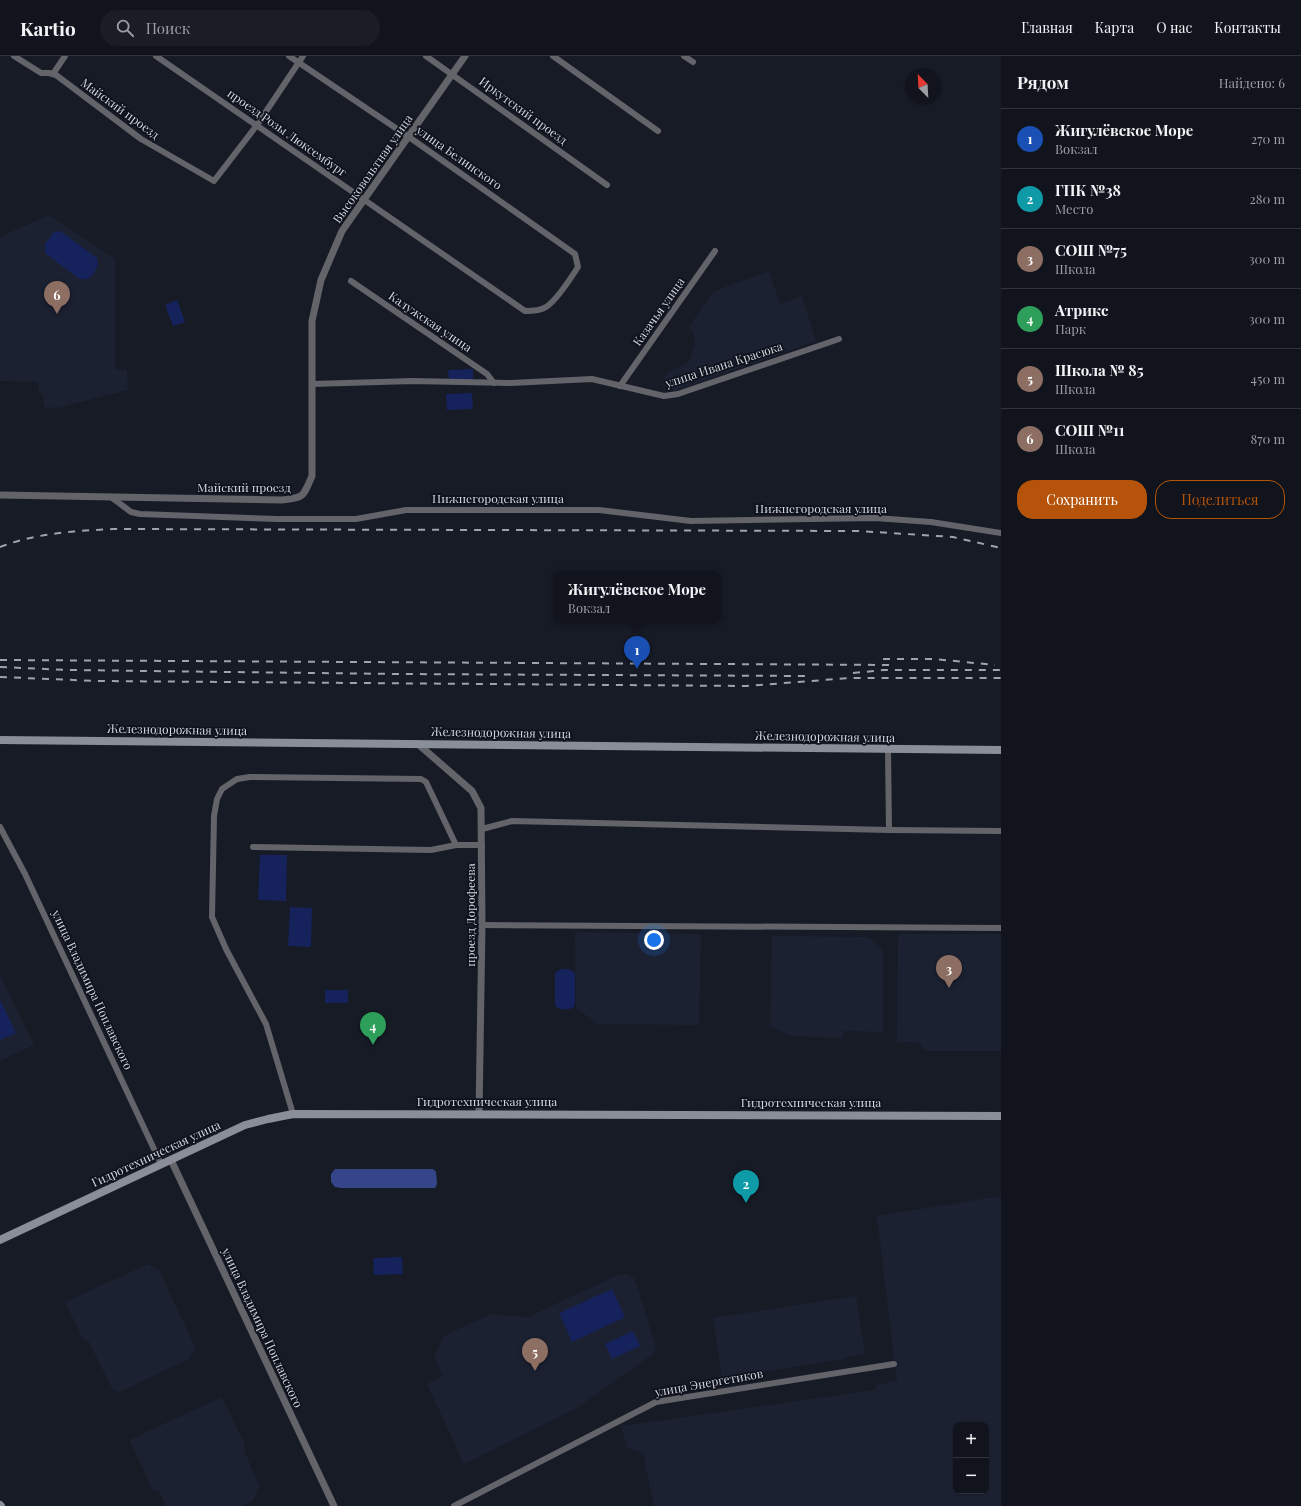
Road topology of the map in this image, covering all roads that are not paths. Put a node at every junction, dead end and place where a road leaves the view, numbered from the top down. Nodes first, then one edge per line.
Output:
1 (14, 56) edge
2 (65, 56) edge
3 (156, 56) edge
4 (289, 56) edge
5 (303, 56) edge
6 (426, 56) edge
7 (465, 56) edge
8 (553, 56) edge
9 (684, 56) edge
10 (298, 62) junction
11 (693, 62) dead end
12 (53, 74) junction
13 (452, 74) junction
14 (257, 125) junction
15 (658, 131) dead end
16 (409, 137) junction
17 (607, 185) dead end
18 (364, 200) junction
19 (715, 251) dead end
20 (351, 281) dead end
21 (316, 303) joint
22 (525, 311) joint
23 (839, 339) dead end
24 (494, 383) junction
25 (312, 384) junction
26 (620, 386) junction
27 (0, 495) edge
28 (111, 497) junction
29 (1001, 533) edge
30 (0, 740) edge
31 (418, 744) junction
32 (888, 750) junction
33 (1001, 750) edge
34 (0, 827) edge
35 (482, 829) junction
36 (888, 830) junction
37 (1001, 831) edge
38 (456, 845) junction
39 (482, 845) junction
40 (253, 848) dead end
41 (482, 925) junction
42 (1001, 928) edge
43 (293, 1114) junction
44 (479, 1114) junction
45 (1001, 1116) edge
46 (171, 1160) junction
47 (161, 1164) junction
48 (0, 1240) edge
49 (894, 1364) dead end
50 (334, 1506) edge
51 (454, 1506) edge

1 - 12 street, Майский проезд
2 - 12 street
3 - 14 street, проезд Розы Люксембург
4 - 10 street, улица Белинского
5 - 10 street
6 - 13 street, Иркутский проезд
7 - 13 street, Высоковольтная улица
8 - 15 street
9 - 11 street
10 - 14 street
10 - 16 street, улица Белинского
12 - 14 street, Майский проезд
13 - 16 street, Высоковольтная улица
13 - 17 street, Иркутский проезд
14 - 18 street, проезд Розы Люксембург
16 - 18 street, Высоковольтная улица
16 - 22 street, улица Белинского
18 - 21 street, Высоковольтная улица
18 - 22 street, проезд Розы Люксембург
19 - 26 street, Казачья улица
20 - 24 street, Калужская улица
21 - 25 street, Майский проезд
23 - 26 street, улица Ивана Красюка
24 - 25 street, улица Ивана Красюка
24 - 26 street, улица Ивана Красюка
25 - 28 street, Майский проезд
27 - 28 street
28 - 29 street, Нижнегородская улица
30 - 31 main road, Железнодорожная улица
31 - 32 main road, Железнодорожная улица
31 - 35 street, проезд Дорофеева
32 - 33 main road, Железнодорожная улица
32 - 36 street
34 - 47 street, улица Владимира Поплавского
35 - 36 street
35 - 39 street, проезд Дорофеева
36 - 37 street
38 - 39 street
38 - 40 street
38 - 43 street
39 - 41 street, проезд Дорофеева
41 - 42 street
41 - 44 street, проезд Дорофеева
43 - 44 main road, Гидротехническая улица
43 - 46 main road, Гидротехническая улица
44 - 45 main road, Гидротехническая улица
46 - 47 main road, Гидротехническая улица
46 - 50 street, улица Владимира Поплавского
47 - 48 main road, Гидротехническая улица
49 - 51 street, улица Энергетиков

